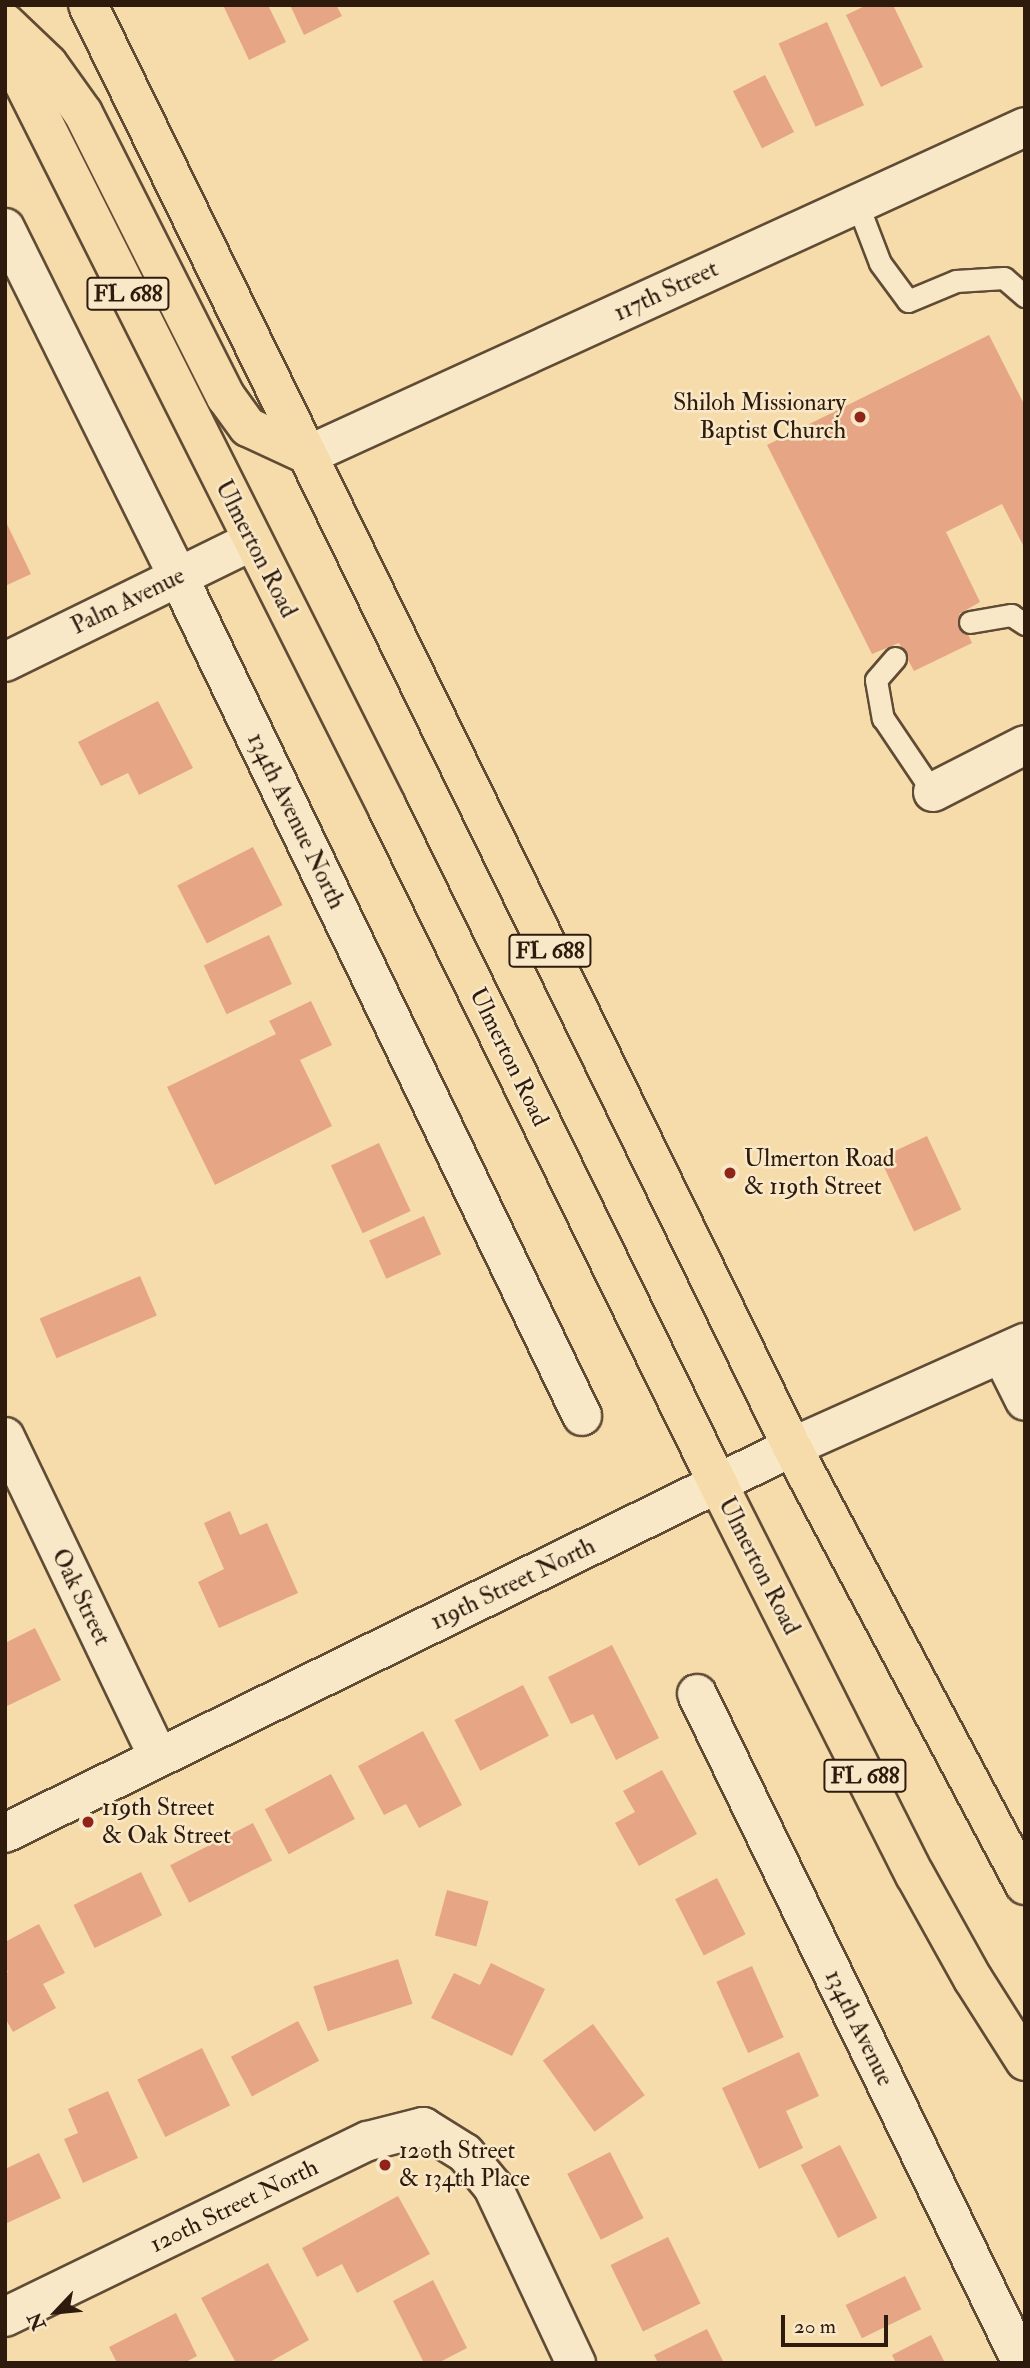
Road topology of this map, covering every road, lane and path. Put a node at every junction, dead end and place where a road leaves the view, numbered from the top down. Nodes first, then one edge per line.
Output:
1 (59, 5) edge
2 (88, 5) edge
3 (5, 23) edge
4 (5, 46) edge
5 (113, 54) junction
6 (1025, 127) edge
7 (857, 204) junction
8 (5, 228) edge
9 (1025, 296) edge
10 (308, 454) junction
11 (252, 541) junction
12 (178, 576) junction
13 (970, 622) dead end
14 (1025, 624) edge
15 (895, 658) dead end
16 (5, 662) edge
17 (1025, 745) edge
18 (933, 792) joint
19 (1013, 1349) edge
20 (1025, 1401) edge
21 (582, 1416) dead end
22 (5, 1437) edge
23 (792, 1447) junction
24 (718, 1484) junction
25 (697, 1693) dead end
26 (158, 1757) junction
27 (5, 1833) edge
28 (1025, 1885) edge
29 (1025, 2061) edge
30 (5, 2317) edge
31 (576, 2363) edge
32 (1022, 2363) edge

1 - 5 main road
2 - 5 main road, FL 688
3 - 10 main road
4 - 11 main road, Ulmerton Road / FL 688
5 - 10 main road, FL 688
6 - 7 street, 117th Street
7 - 9 lane
7 - 10 street, 117th Street
8 - 12 street, 134th Avenue North
10 - 23 main road, FL 688
11 - 12 street, Palm Avenue
11 - 24 main road, Ulmerton Road / FL 688
12 - 16 street, Palm Avenue
12 - 21 street, 134th Avenue North
13 - 14 lane
15 - 18 lane
17 - 18 street
19 - 20 street
19 - 23 street, 119th Street North
22 - 26 street, Oak Street
23 - 24 street, 119th Street North
23 - 28 main road, FL 688
24 - 26 street, 119th Street North
24 - 29 main road, Ulmerton Road / FL 688
25 - 32 street, 134th Avenue
26 - 27 street, 119th Street North
30 - 31 street, 120th Street North

